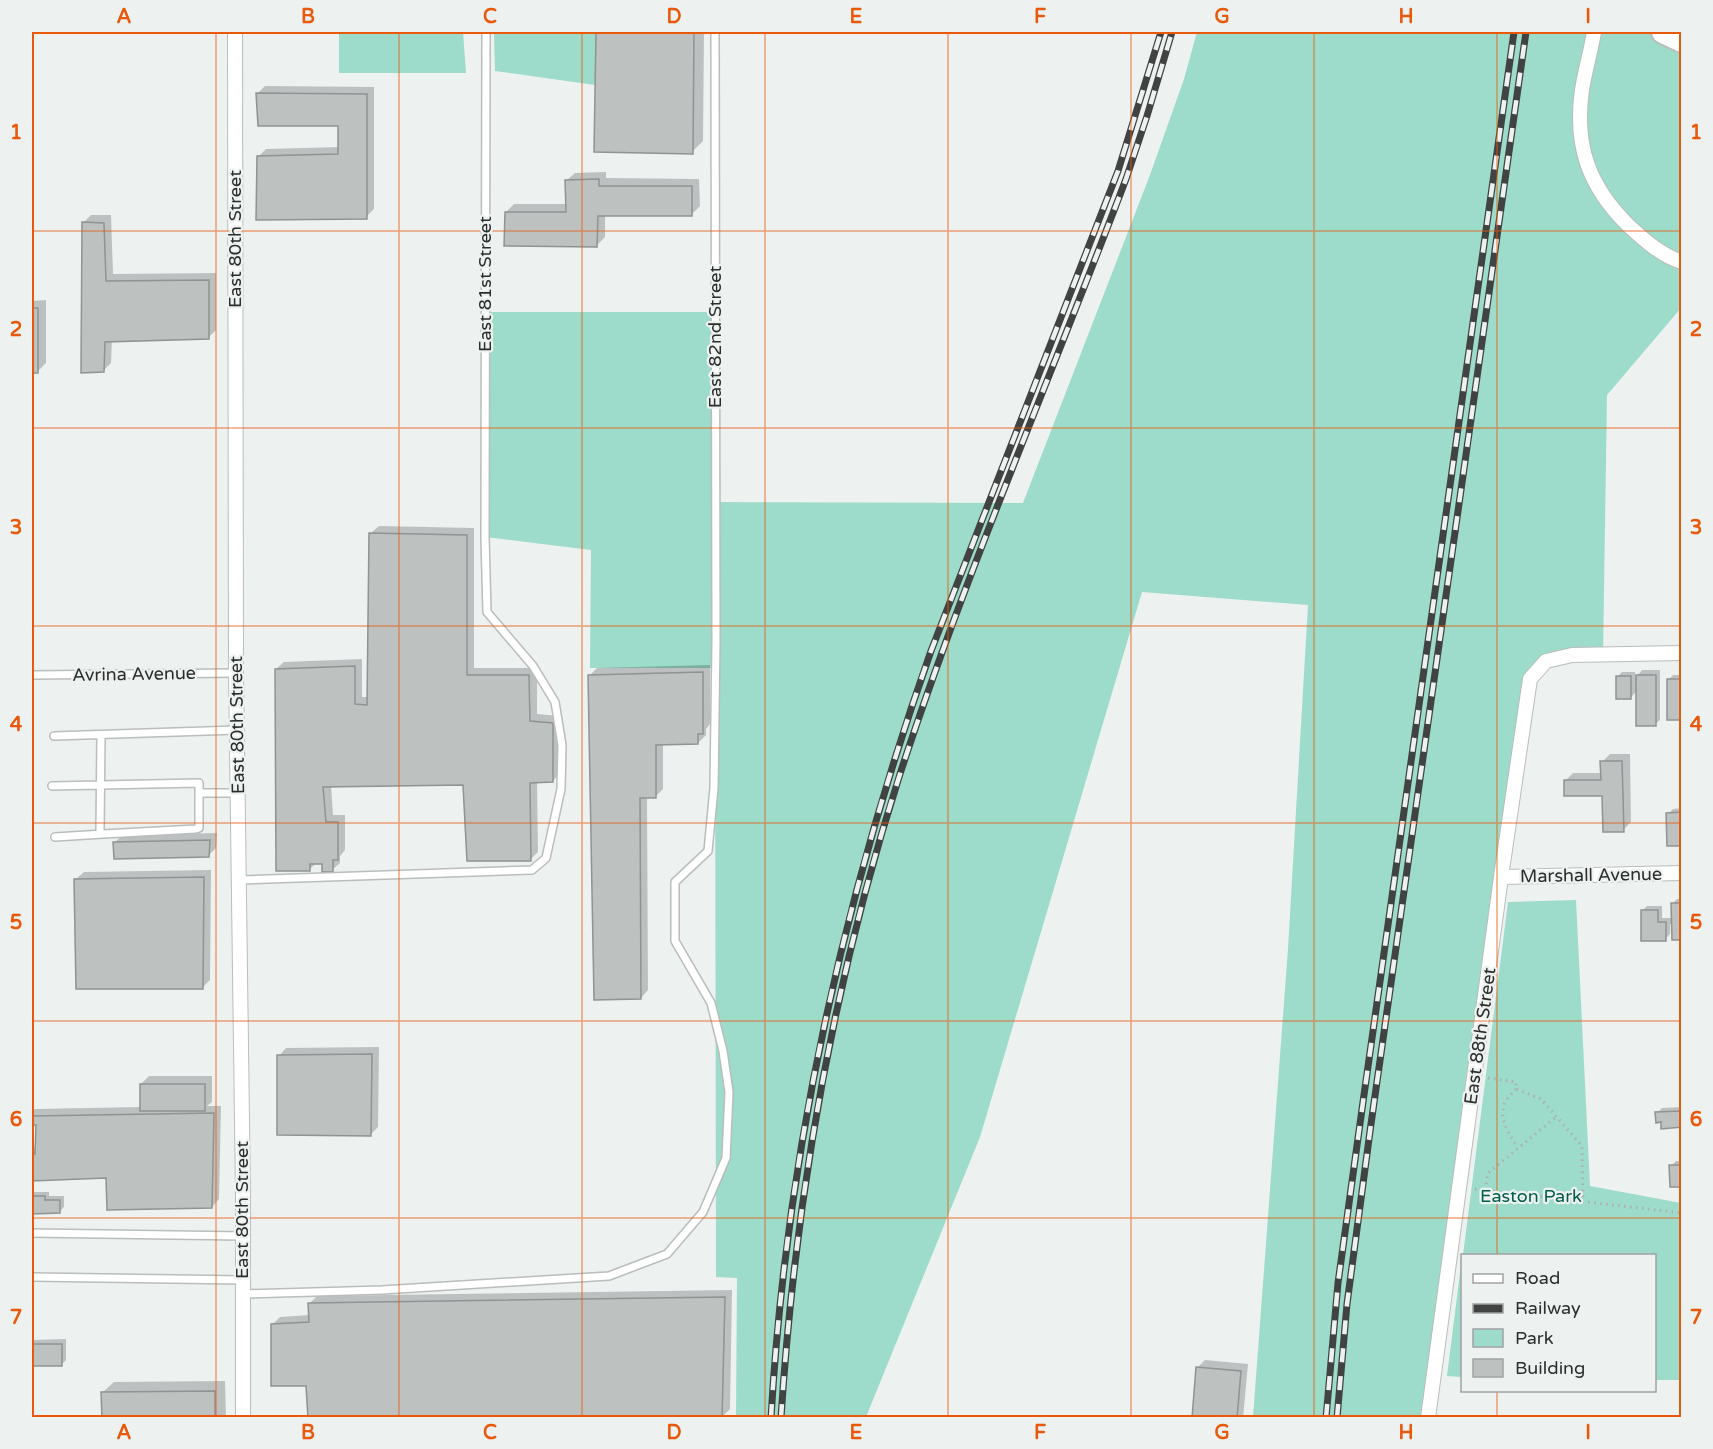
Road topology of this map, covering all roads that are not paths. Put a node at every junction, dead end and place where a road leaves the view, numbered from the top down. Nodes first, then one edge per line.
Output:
1 (235, 32) edge
2 (486, 32) edge
3 (715, 32) edge
4 (1594, 32) edge
5 (1664, 32) edge
6 (1682, 41) edge
7 (1682, 262) edge
8 (1682, 653) edge
9 (236, 673) junction
10 (32, 675) edge
11 (237, 730) junction
12 (101, 735) junction
13 (54, 736) dead end
14 (101, 785) junction
15 (52, 786) dead end
16 (199, 793) junction
17 (238, 793) junction
18 (103, 834) junction
19 (55, 837) dead end
20 (1682, 873) edge
21 (1501, 877) junction
22 (239, 880) junction
23 (32, 1233) edge
24 (243, 1236) junction
25 (32, 1277) edge
26 (243, 1287) junction
27 (243, 1418) edge
28 (1428, 1418) edge

1 - 9 street, East 80th Street
2 - 22 lane, East 81st Street
3 - 26 lane, East 82nd Street
4 - 7 street
5 - 6 main road
8 - 21 street, East 88th Street
9 - 10 lane, Avrina Avenue
9 - 11 street, East 80th Street
11 - 12 lane
11 - 17 street, East 80th Street
12 - 13 lane
12 - 14 lane
14 - 15 lane
14 - 16 lane
14 - 18 lane
16 - 17 lane
16 - 18 lane
17 - 22 street, East 80th Street
18 - 19 lane
20 - 21 street, Marshall Avenue
21 - 28 street, East 88th Street
22 - 24 street, East 80th Street
23 - 24 lane
24 - 26 street, East 80th Street
25 - 26 lane, East 82nd Street
26 - 27 street, East 80th Street

